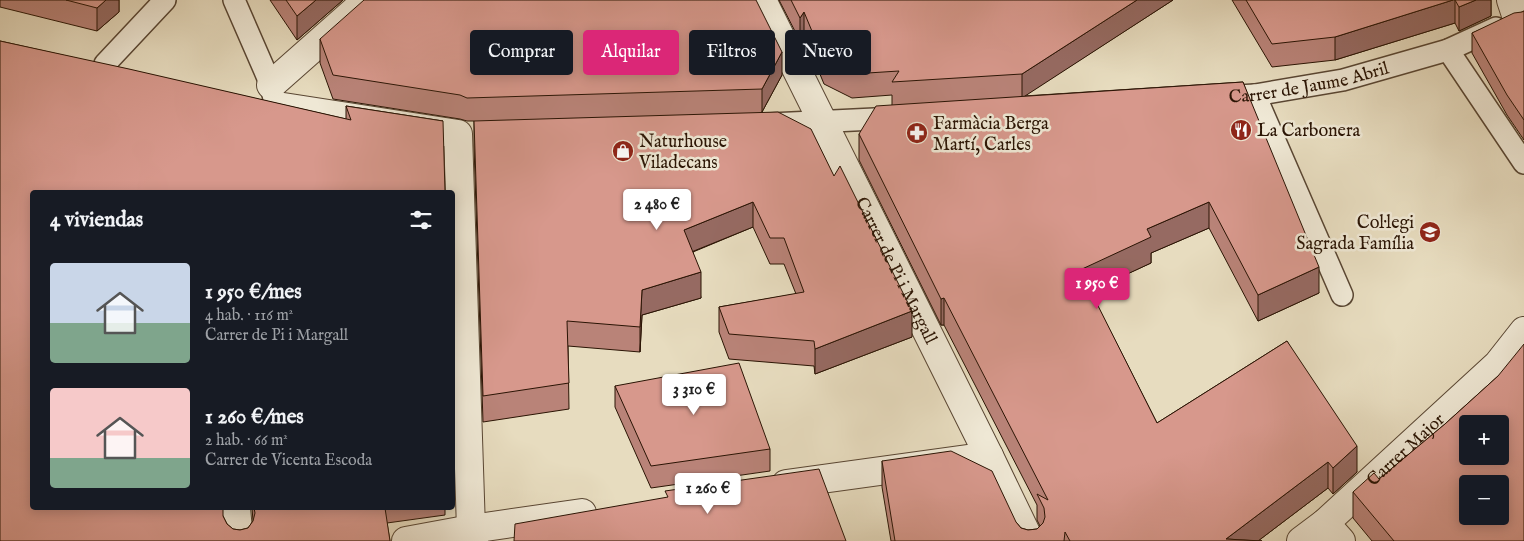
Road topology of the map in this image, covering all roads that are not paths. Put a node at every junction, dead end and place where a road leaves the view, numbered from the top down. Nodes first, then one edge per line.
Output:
1 (165, 0) edge
2 (234, 0) edge
3 (367, 0) edge
4 (762, 0) edge
5 (1517, 11) edge
6 (1448, 50) junction
7 (95, 62) joint
8 (134, 70) edge
9 (1255, 95) junction
10 (265, 96) junction
11 (1196, 98) edge
12 (912, 117) edge
13 (824, 123) junction
14 (754, 125) edge
15 (1524, 163) edge
16 (1342, 295) dead end
17 (1524, 331) edge
18 (990, 456) junction
19 (764, 487) edge
20 (608, 509) edge
21 (236, 510) edge
22 (1333, 532) edge
23 (471, 537) edge
24 (239, 541) edge
25 (406, 541) edge
26 (1030, 541) edge
27 (1301, 541) edge

1 - 7 street
2 - 10 street
3 - 10 street
4 - 13 street, Carrer de Pi i Margall
5 - 6 street, Carrer de Jaume Abril
6 - 9 street, Carrer de Jaume Abril
6 - 15 street
7 - 8 street
9 - 11 street, Carrer de Jaume Abril
9 - 16 street
10 - 23 street
12 - 13 street
13 - 14 street
13 - 18 street, Carrer de Pi i Margall
17 - 22 street, Carrer Major
18 - 19 street
18 - 26 street, Carrer de Pi i Margall
20 - 23 street
21 - 24 street
22 - 27 street, Carrer Major
23 - 25 street

